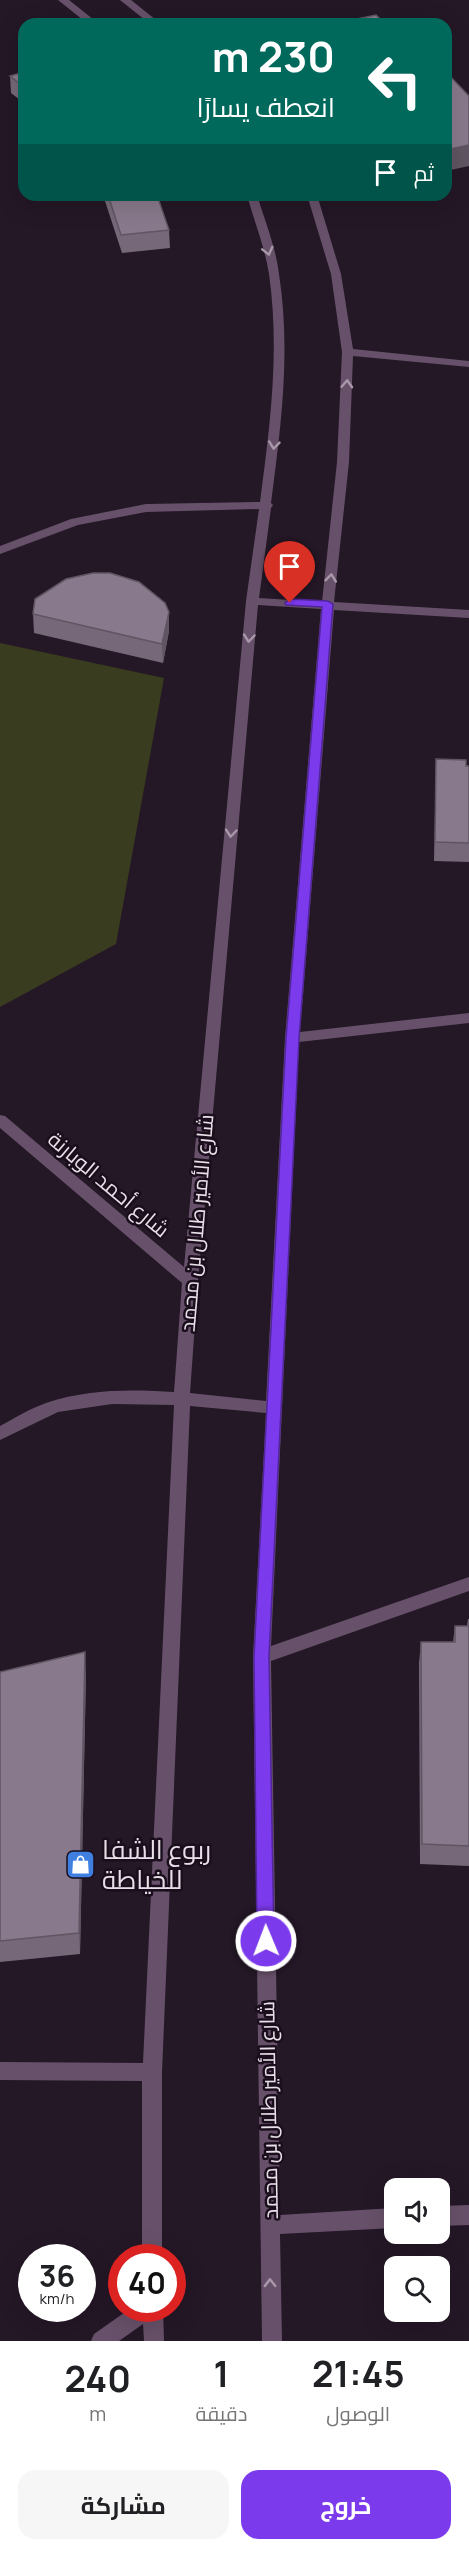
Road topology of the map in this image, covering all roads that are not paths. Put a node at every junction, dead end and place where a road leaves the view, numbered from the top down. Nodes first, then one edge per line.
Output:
1 (63, 0) edge
2 (124, 0) edge
3 (86, 18) edge
4 (148, 18) edge
5 (254, 201) edge
6 (314, 201) edge
7 (348, 352) junction
8 (469, 364) edge
9 (267, 505) junction
10 (0, 550) edge
11 (252, 601) junction
12 (328, 604) junction
13 (469, 614) edge
14 (469, 1018) edge
15 (292, 1038) junction
16 (0, 1120) edge
17 (190, 1281) junction
18 (182, 1398) junction
19 (275, 1408) junction
20 (0, 1434) edge
21 (469, 1584) edge
22 (262, 1657) junction
23 (0, 2071) edge
24 (152, 2072) junction
25 (469, 2215) edge
26 (450, 2216) edge
27 (384, 2218) edge
28 (269, 2224) junction
29 (152, 2244) edge
30 (130, 2322) edge
31 (152, 2322) edge
32 (101, 2341) edge
33 (154, 2341) edge
34 (272, 2341) edge

1 - 3 street
2 - 4 street
5 -> 9 street, شارع الأمير طلال بن محمد
6 - 7 street, شارع الأمير طلال بن محمد
7 - 8 street
12 -> 7 street, شارع الأمير طلال بن محمد
9 - 10 street
9 - 11 street, شارع الأمير طلال بن محمد
11 - 12 street
11 -> 17 street, شارع الأمير طلال بن محمد
12 - 13 street
12 - 15 street, شارع الأمير طلال بن محمد
14 - 15 street
15 - 19 street, شارع الأمير طلال بن محمد
16 - 17 street, شارع أحمد الوبارنة
17 - 18 street, شارع الأمير طلال بن محمد
18 - 19 street
18 - 20 street
18 - 24 street, شارع الأمير طلال بن محمد
19 - 22 street, شارع الأمير طلال بن محمد
21 - 22 street
22 - 28 street, شارع الأمير طلال بن محمد
23 - 24 street
24 - 29 street, شارع الأمير طلال بن محمد
25 - 26 street
27 - 28 street
34 -> 28 street, شارع الأمير طلال بن محمد
30 - 32 street
31 - 33 street

